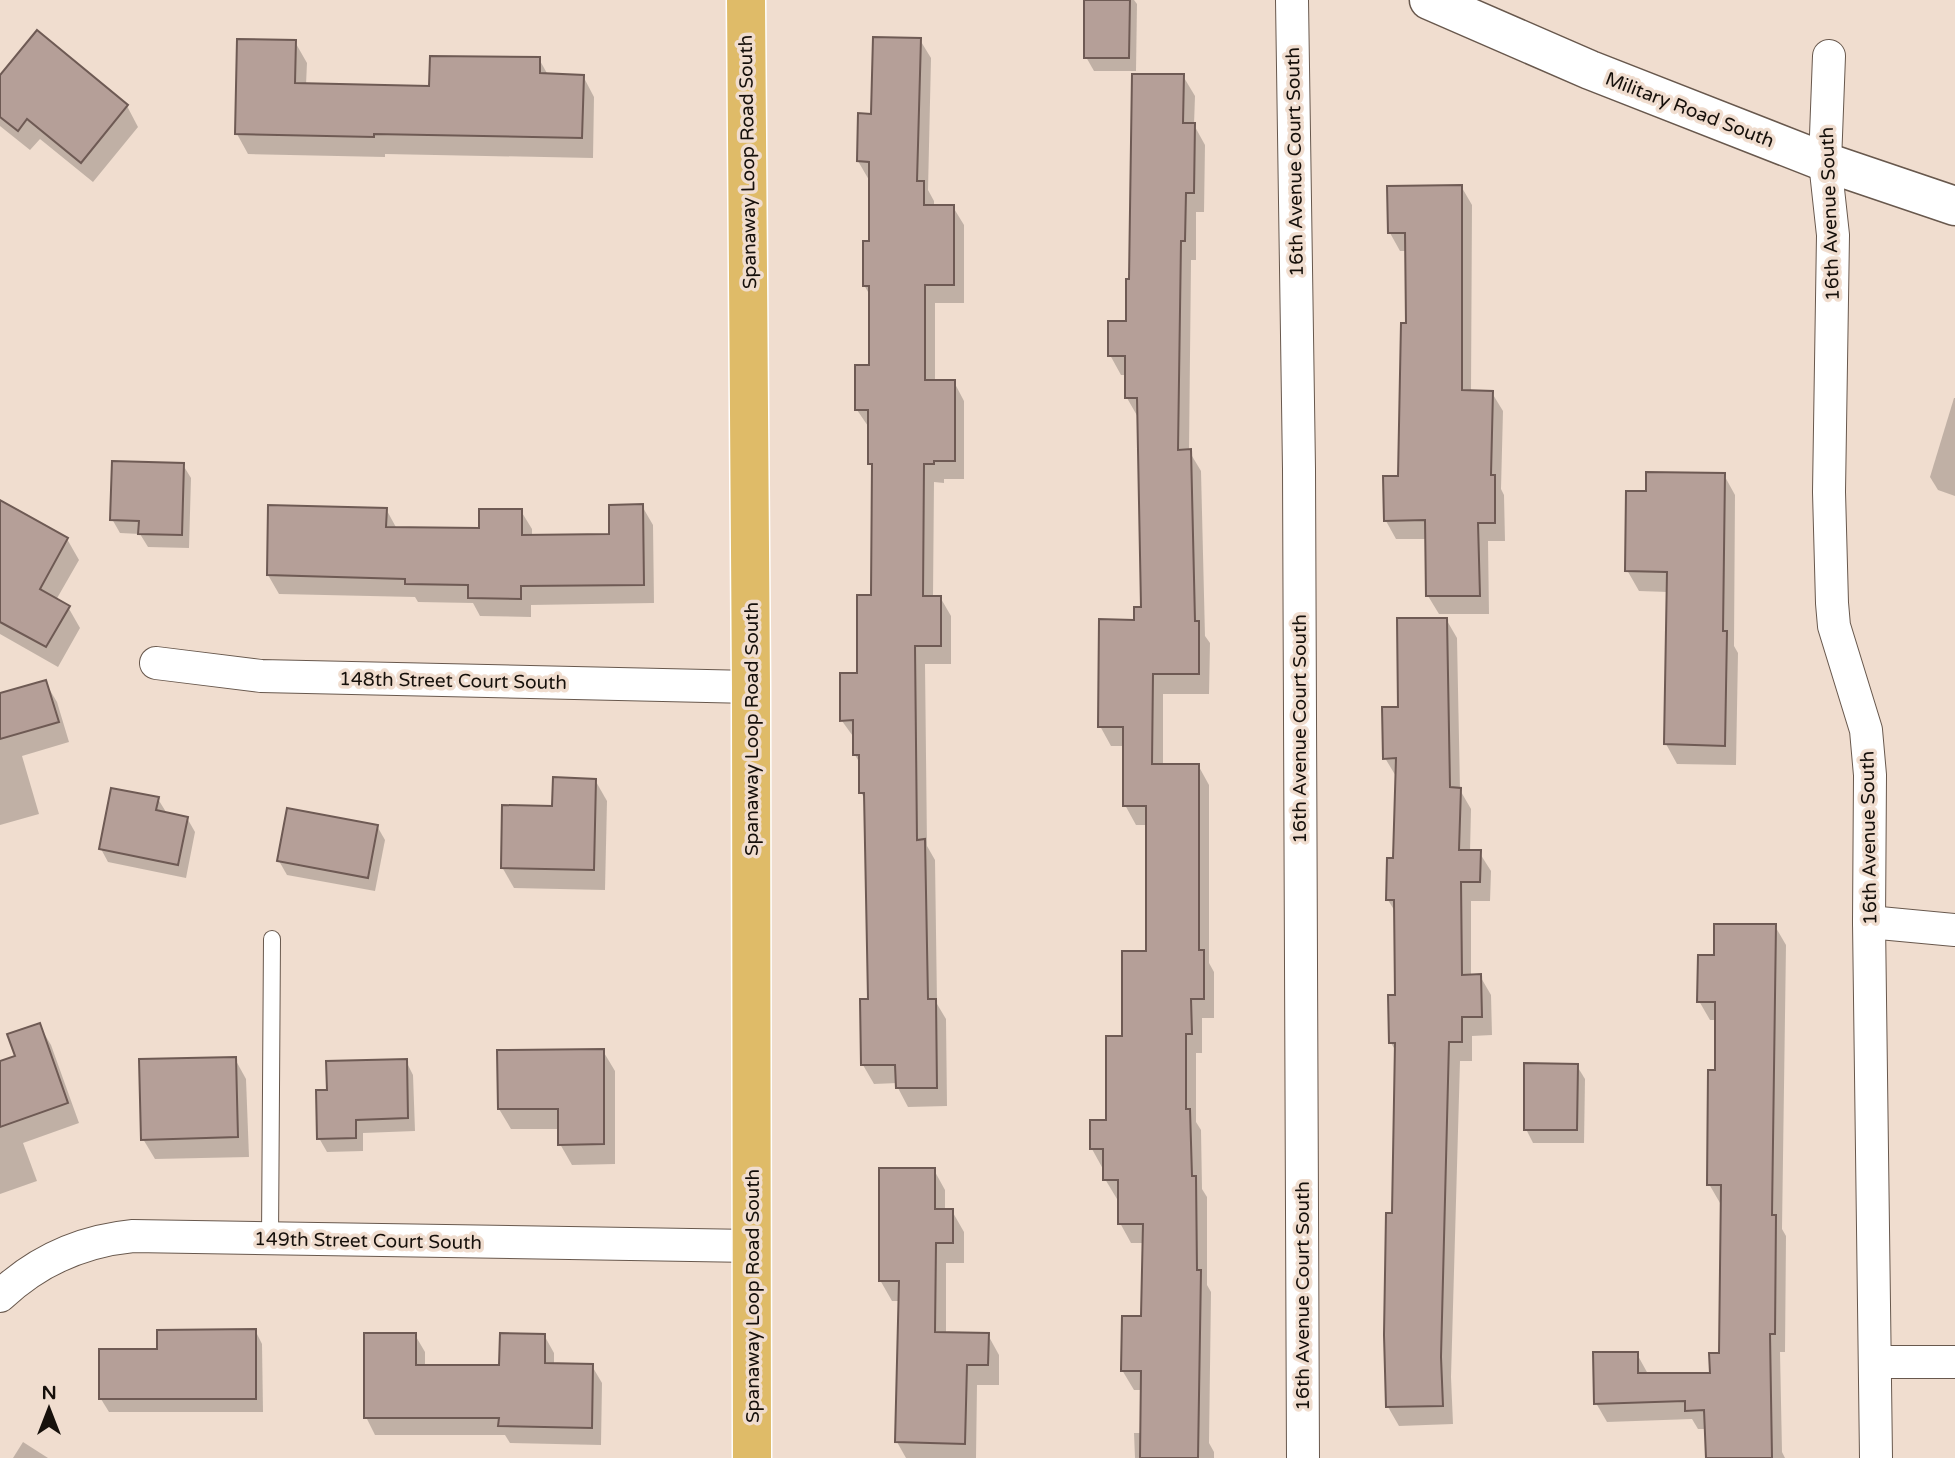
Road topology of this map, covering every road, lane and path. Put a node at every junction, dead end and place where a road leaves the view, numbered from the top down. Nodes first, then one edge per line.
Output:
1 (746, 0) edge
2 (1292, 0) edge
3 (1429, 0) edge
4 (1829, 56) dead end
5 (1825, 162) junction
6 (1955, 206) edge
7 (156, 663) dead end
8 (751, 687) junction
9 (1869, 922) junction
10 (1955, 930) edge
11 (272, 939) dead end
12 (270, 1239) junction
13 (752, 1246) junction
14 (0, 1296) edge
15 (1875, 1362) junction
16 (1955, 1362) edge
17 (752, 1458) edge
18 (1303, 1458) edge
19 (1876, 1458) edge

1 - 8 main road, Spanaway Loop Road South
2 - 18 street, 16th Avenue Court South
3 - 5 main road, Military Road South
4 - 5 street, 16th Avenue South
5 - 6 main road, Military Road South
5 - 9 street, 16th Avenue South
7 - 8 street, 148th Street Court South
8 - 13 main road, Spanaway Loop Road South
9 - 10 street
9 - 15 street, 16th Avenue South
11 - 12 lane
12 - 13 street, 149th Street Court South
12 - 14 street, 149th Street Court South
13 - 17 main road, Spanaway Loop Road South
15 - 16 street
15 - 19 street, 16th Avenue South

